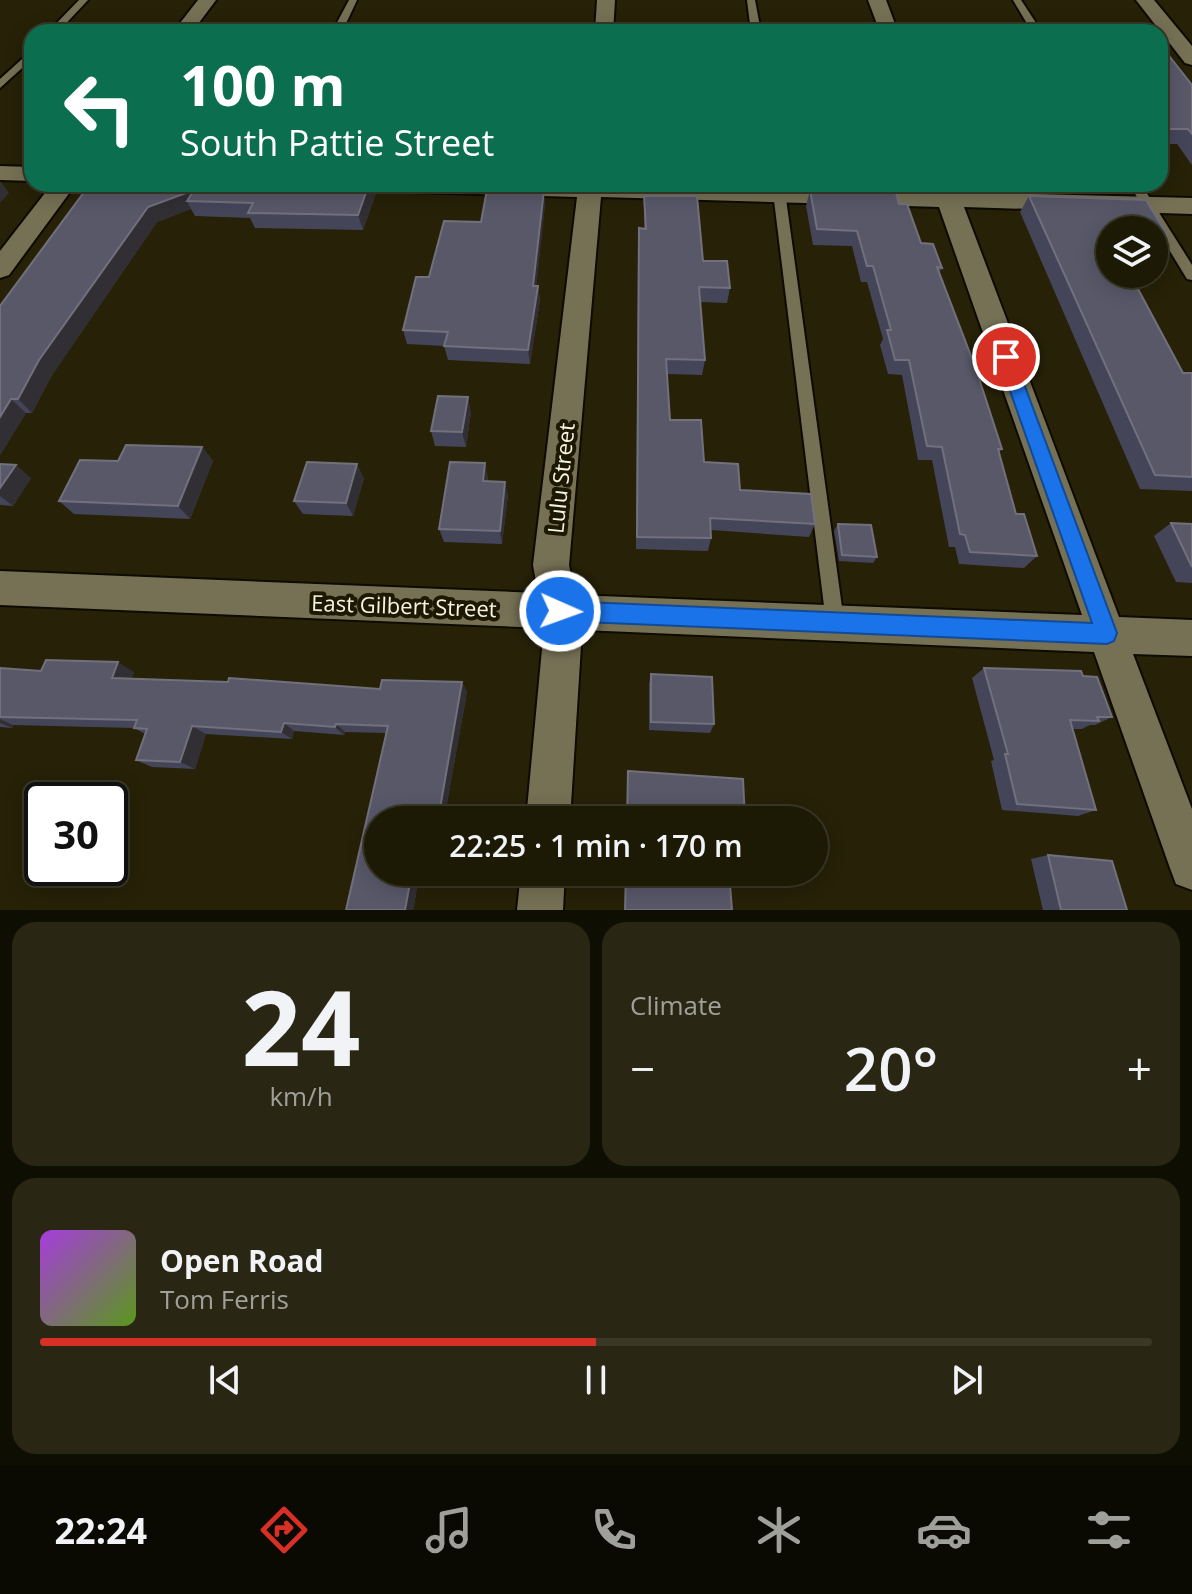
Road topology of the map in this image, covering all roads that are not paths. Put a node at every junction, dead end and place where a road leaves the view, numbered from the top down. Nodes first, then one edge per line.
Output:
1 (84, 0) edge
2 (207, 0) edge
3 (353, 0) edge
4 (606, 0) edge
5 (751, 0) edge
6 (877, 0) edge
7 (1017, 0) edge
8 (1145, 0) edge
9 (61, 24) edge
10 (188, 24) edge
11 (341, 24) edge
12 (604, 24) edge
13 (755, 24) edge
14 (886, 24) edge
15 (1032, 24) edge
16 (1164, 24) edge
17 (1168, 29) edge
18 (1192, 59) edge
19 (24, 61) edge
20 (0, 85) edge
21 (0, 173) edge
22 (24, 174) edge
23 (58, 192) edge
24 (589, 192) edge
25 (779, 192) edge
26 (946, 192) edge
27 (1141, 192) edge
28 (1149, 204) junction
29 (1192, 206) edge
30 (0, 269) edge
31 (1192, 276) edge
32 (0, 588) edge
33 (560, 611) junction
34 (835, 622) junction
35 (1107, 633) junction
36 (1192, 638) edge
37 (549, 806) edge
38 (1192, 868) edge
39 (542, 886) edge
40 (540, 910) edge

1 - 9 lane
2 - 10 street
3 - 11 lane
4 - 12 street
5 - 13 lane
6 - 14 street
7 - 15 lane
8 - 16 street
17 - 18 street
19 - 20 lane
21 - 22 street
23 - 30 street
24 - 33 street, Lulu Street
25 - 34 lane
26 - 28 street
26 - 35 street
27 - 28 lane
28 - 29 street
28 - 31 lane
32 - 33 street, East Gilbert Street
33 - 34 street, East Gilbert Street
33 - 37 street, Lulu Street
34 - 35 street, East Gilbert Street
35 - 36 street, East Gilbert Street
35 - 38 street
39 - 40 street

